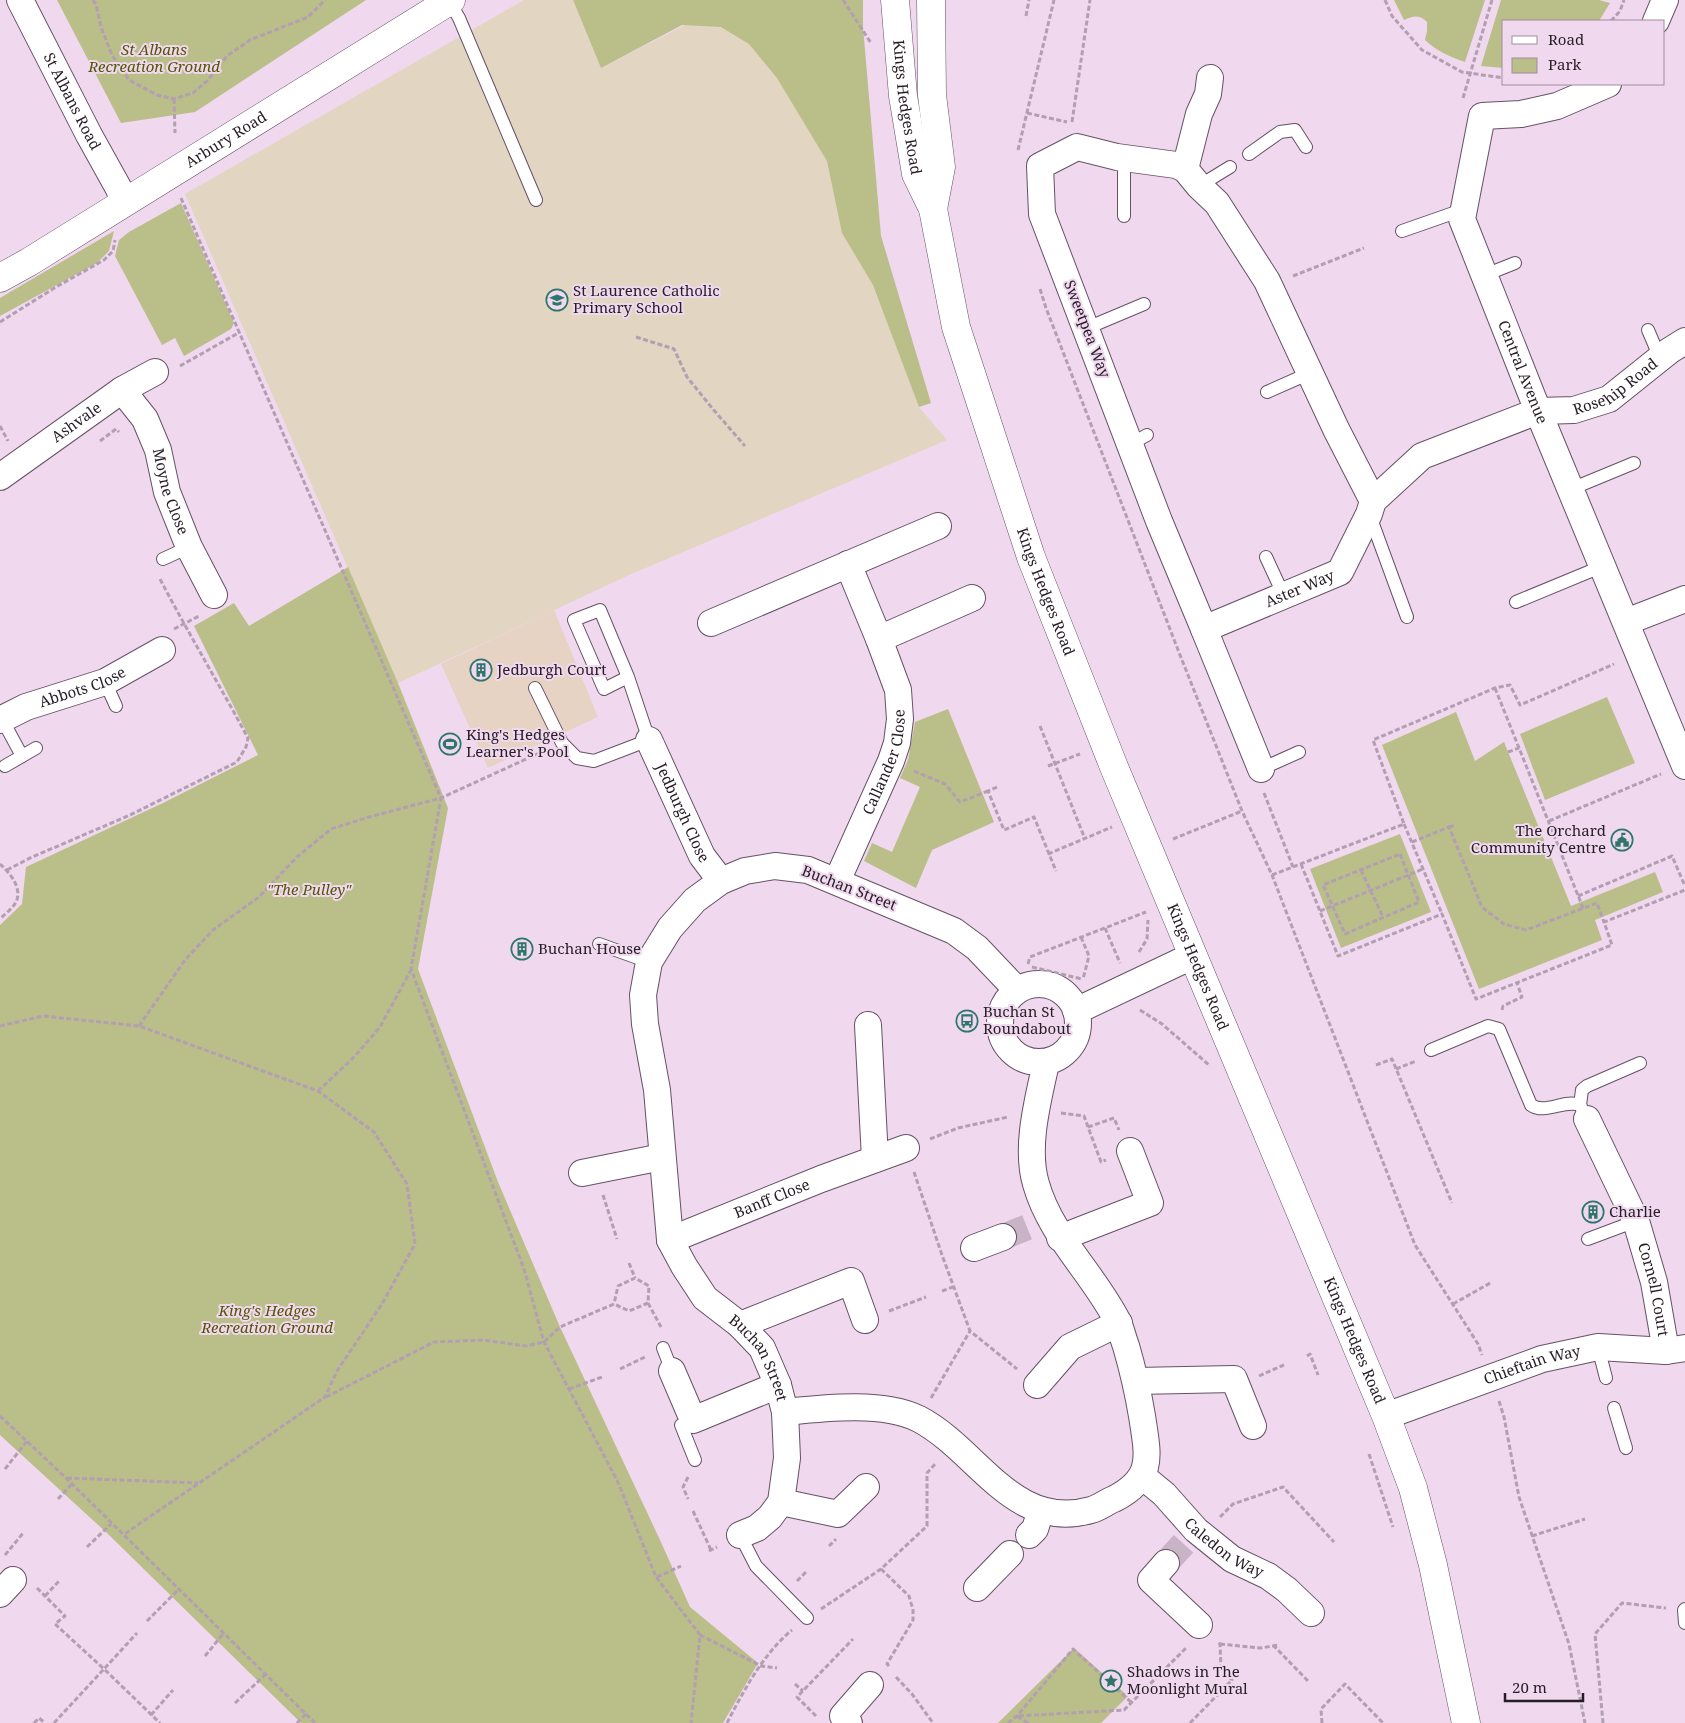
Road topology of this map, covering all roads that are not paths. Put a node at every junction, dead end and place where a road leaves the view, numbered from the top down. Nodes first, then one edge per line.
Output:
1 (20, 0) edge
2 (895, 0) edge
3 (932, 0) edge
4 (1664, 0) edge
5 (450, 1) edge
6 (1656, 20) edge
7 (1207, 78) dead end
8 (1606, 85) edge
9 (1306, 147) dead end
10 (1249, 154) dead end
11 (1124, 158) junction
12 (1230, 168) dead end
13 (1192, 177) junction
14 (536, 200) dead end
15 (124, 202) junction
16 (933, 209) junction
17 (1465, 209) junction
18 (1124, 216) dead end
19 (1402, 231) dead end
20 (1515, 263) dead end
21 (1485, 275) junction
22 (0, 278) edge
23 (1144, 304) dead end
24 (1087, 328) junction
25 (1648, 330) dead end
26 (1685, 341) edge
27 (1660, 358) junction
28 (155, 372) dead end
29 (1310, 373) junction
30 (122, 390) junction
31 (1267, 392) dead end
32 (1538, 411) junction
33 (1634, 463) dead end
34 (0, 477) edge
35 (1571, 489) junction
36 (1371, 508) junction
37 (938, 526) dead end
38 (189, 547) junction
39 (1266, 556) dead end
40 (163, 559) dead end
41 (848, 564) junction
42 (1603, 566) junction
43 (214, 595) dead end
44 (1284, 596) junction
45 (972, 598) dead end
46 (1685, 599) edge
47 (1516, 602) dead end
48 (1407, 618) dead end
49 (1626, 622) junction
50 (711, 623) dead end
51 (1204, 629) junction
52 (879, 638) junction
53 (162, 650) dead end
54 (628, 677) junction
55 (104, 682) junction
56 (536, 688) dead end
57 (116, 706) dead end
58 (1, 720) edge
59 (649, 740) junction
60 (36, 748) dead end
61 (1299, 752) dead end
62 (22, 756) junction
63 (1685, 765) edge
64 (5, 766) dead end
65 (1261, 769) joint
66 (721, 881) junction
67 (837, 881) junction
68 (599, 944) dead end
69 (1192, 956) junction
70 (649, 962) junction
71 (1017, 990) junction
72 (1076, 1011) junction
73 (868, 1025) dead end
74 (1431, 1050) dead end
75 (1046, 1063) junction
76 (1640, 1063) dead end
77 (1584, 1112) junction
78 (906, 1148) road end
79 (1130, 1151) dead end
80 (662, 1157) junction
81 (875, 1159) junction
82 (588, 1172) road end
83 (1636, 1221) junction
84 (1047, 1228) junction
85 (1003, 1236) tunnel mouth
86 (1588, 1239) dead end
87 (670, 1240) junction
88 (974, 1248) dead end
89 (865, 1320) road end
90 (1118, 1323) junction
91 (740, 1325) junction
92 (1598, 1347) junction
93 (1675, 1350) edge
94 (667, 1359) dead end
95 (1606, 1378) dead end
96 (1136, 1382) junction
97 (778, 1385) junction
98 (1037, 1385) road end
99 (1614, 1408) dead end
100 (785, 1412) junction
101 (1386, 1416) junction
102 (693, 1420) junction
103 (1253, 1426) dead end
104 (1626, 1448) dead end
105 (695, 1460) dead end
106 (1142, 1476) junction
107 (866, 1486) dead end
108 (781, 1502) junction
109 (1040, 1510) junction
110 (740, 1535) joint
111 (1029, 1535) dead end
112 (1010, 1554) dead end
113 (1166, 1563) tunnel mouth
114 (977, 1588) dead end
115 (1684, 1609) edge
116 (1311, 1613) dead end
117 (808, 1618) road end
118 (1685, 1623) edge
119 (1201, 1628) road end
120 (870, 1685) dead end
121 (849, 1723) edge
122 (1466, 1723) edge

1 - 15 street, St Albans Road
2 - 16 street, Kings Hedges Road
3 - 16 street, Kings Hedges Road
4 - 6 street
5 - 14 lane
5 - 15 street, Arbury Road
7 - 13 street
8 - 17 street, Central Avenue
9 - 10 lane
11 - 13 street, Sweetpea Way
11 - 18 lane
11 - 24 street, Sweetpea Way
12 - 13 lane
13 - 29 street, Sweetpea Way
15 - 22 street, Arbury Road
16 - 69 street, Kings Hedges Road
17 - 19 lane
17 - 21 street, Central Avenue
20 - 21 lane
21 - 32 street, Central Avenue
23 - 24 lane
24 - 51 street, Sweetpea Way
25 - 27 lane
26 - 27 street, Rosehip Road
27 - 32 street, Rosehip Road
28 - 30 street, Ashvale
29 - 31 lane
29 - 36 street, Sweetpea Way
30 - 34 street, Ashvale
30 - 38 street, Moyne Close
32 - 35 street, Central Avenue
32 - 36 street, Aster Way
33 - 35 lane
35 - 42 street, Central Avenue
36 - 44 street, Aster Way
36 - 48 lane
37 - 41 street
38 - 40 lane
38 - 43 street, Moyne Close
39 - 44 lane
41 - 50 street
41 - 52 street, Callander Close
42 - 47 lane
42 - 49 street, Central Avenue
44 - 51 street, Aster Way
45 - 52 street
46 - 49 street
49 - 63 street, Central Avenue
51 - 65 street
52 - 67 street, Callander Close
53 - 55 street, Abbots Close
54 - 54 lane
54 - 59 lane
55 - 57 lane
55 - 58 street, Abbots Close
56 - 59 lane
58 - 62 lane
59 - 66 street, Jedburgh Close
60 - 62 lane
61 - 65 lane
62 - 64 lane
66 - 67 street, Buchan Street
66 - 70 street, Buchan Street
67 - 71 street, Buchan Street
68 - 70 lane
69 - 72 street
69 - 101 street, Kings Hedges Road
70 - 80 street, Buchan Street
71 - 72 street
71 - 75 street
72 - 75 street
73 - 81 street
74 - 77 lane
75 - 84 street
76 - 77 lane
77 - 83 street, Cornell Court
78 - 81 street, Banff Close
79 - 84 street
80 - 82 street
80 - 87 street, Buchan Street
81 - 87 street, Banff Close
83 - 86 lane
83 - 93 street, Cornell Court
84 - 90 street
85 - 88 street
87 - 91 street, Buchan Street
89 - 91 street
90 - 96 street
90 - 98 street
91 - 97 street, Buchan Street
92 - 93 street, Chieftain Way
92 - 95 lane
92 - 101 street, Chieftain Way
94 - 102 street
96 - 103 street
96 - 106 street
97 - 100 street, Buchan Street
97 - 102 street
99 - 104 lane
100 - 108 street
100 - 109 street, Buchan Street
101 - 122 street, Kings Hedges Road
102 - 105 lane
106 - 109 street, Buchan Street
106 - 116 street, Caledon Way
107 - 108 street
108 - 110 street
109 - 111 street
110 - 117 lane
112 - 114 street
113 - 119 street
115 - 118 lane
120 - 121 street

